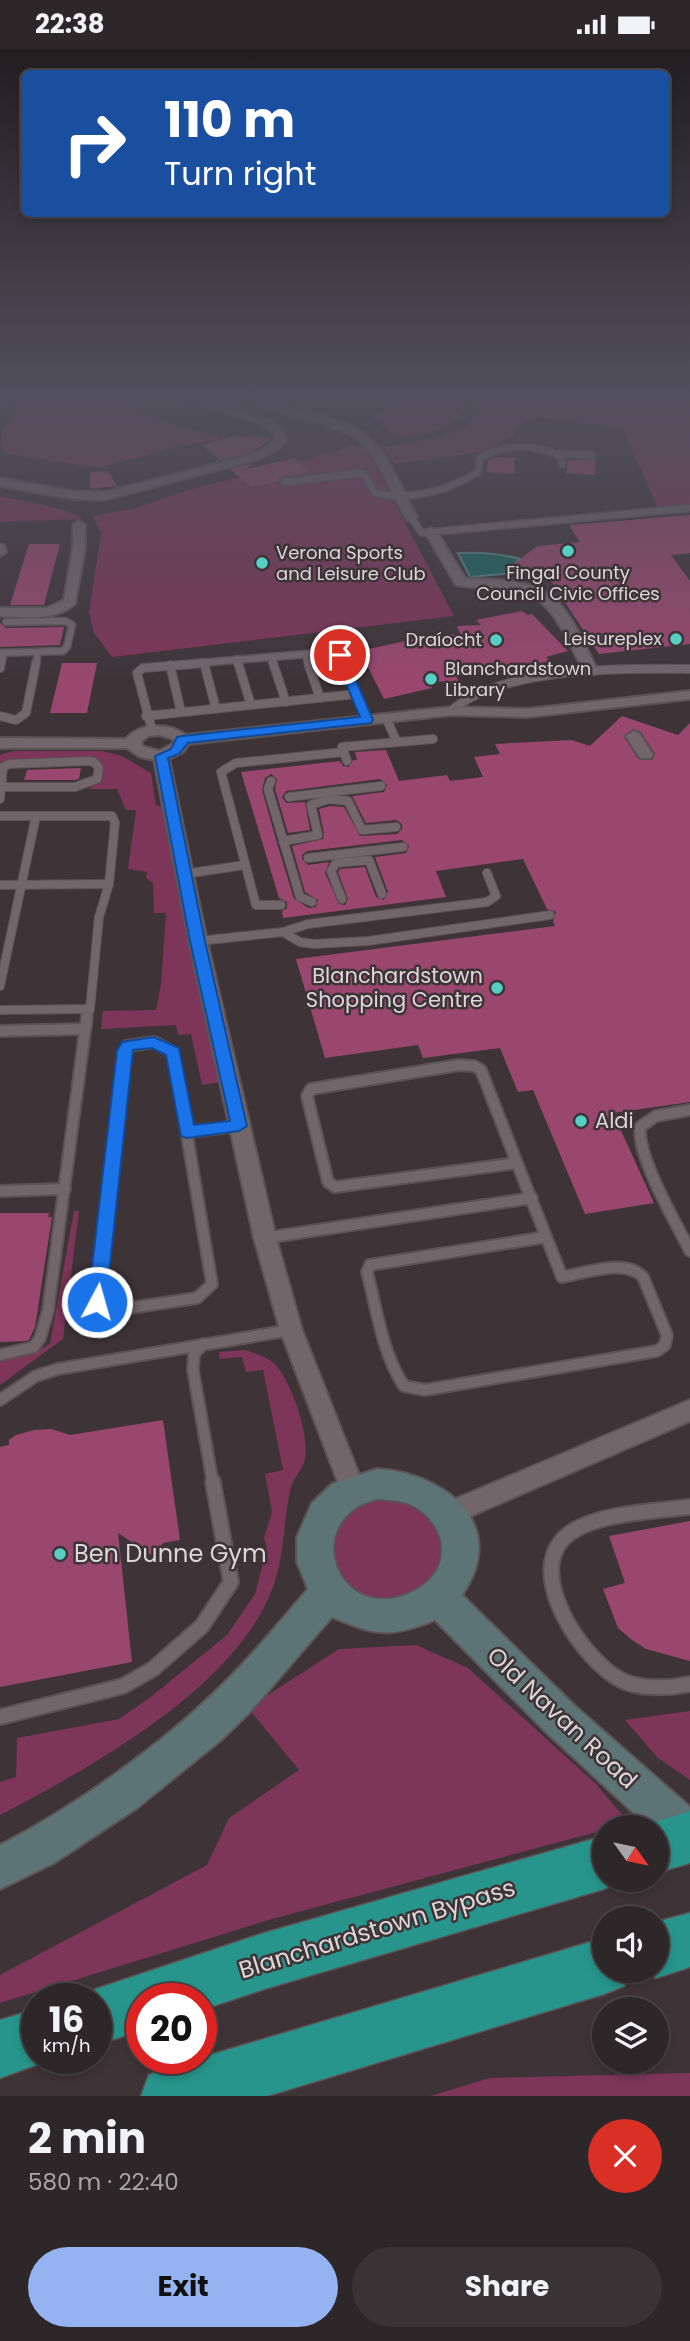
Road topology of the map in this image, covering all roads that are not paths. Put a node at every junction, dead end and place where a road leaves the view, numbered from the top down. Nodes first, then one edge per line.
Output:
1 (50, 491) edge
2 (129, 491) edge
3 (374, 491) edge
4 (399, 491) edge
5 (441, 491) edge
6 (401, 494) junction
7 (690, 508) edge
8 (411, 517) joint
9 (79, 525) dead end
10 (431, 533) junction
11 (3, 617) edge
12 (38, 652) junction
13 (2, 653) edge
14 (305, 654) junction
15 (271, 657) junction
16 (237, 659) junction
17 (204, 662) junction
18 (170, 665) junction
19 (0, 668) edge
20 (690, 669) edge
21 (591, 671) junction
22 (356, 694) junction
23 (690, 695) edge
24 (320, 698) junction
25 (286, 702) junction
26 (251, 705) junction
27 (216, 709) junction
28 (451, 711) junction
29 (181, 712) junction
30 (0, 716) edge
31 (386, 718) junction
32 (367, 720) junction
33 (149, 723) junction
34 (634, 736) dead end
35 (433, 739) dead end
36 (182, 740) junction
37 (397, 742) junction
38 (0, 743) edge
39 (133, 744) junction
40 (645, 755) dead end
41 (161, 756) junction
42 (271, 781) dead end
43 (1, 785) edge
44 (381, 786) dead end
45 (289, 797) dead end
46 (0, 799) edge
47 (0, 816) edge
48 (36, 816) junction
49 (396, 827) dead end
50 (283, 841) junction
51 (403, 846) dead end
52 (308, 858) dead end
53 (245, 865) junction
54 (487, 873) dead end
55 (184, 874) junction
56 (108, 884) junction
57 (0, 885) edge
58 (21, 885) junction
59 (382, 894) dead end
60 (342, 899) dead end
61 (312, 902) dead end
62 (281, 905) dead end
63 (550, 915) dead end
64 (284, 932) junction
65 (198, 941) junction
66 (0, 986) edge
67 (90, 1009) junction
68 (0, 1010) edge
69 (85, 1029) junction
70 (0, 1031) edge
71 (690, 1110) edge
72 (239, 1126) junction
73 (187, 1132) junction
74 (518, 1163) junction
75 (65, 1189) junction
76 (0, 1191) edge
77 (532, 1198) junction
78 (546, 1237) junction
79 (265, 1238) junction
80 (690, 1251) edge
81 (291, 1330) junction
82 (203, 1345) junction
83 (0, 1355) edge
84 (0, 1400) edge
85 (690, 1410) edge
86 (353, 1490) junction
87 (690, 1507) edge
88 (448, 1514) junction
89 (330, 1592) junction
90 (439, 1598) junction
91 (690, 1684) edge
92 (0, 1717) edge
93 (690, 1835) edge
94 (669, 1842) edge
95 (592, 1865) edge
96 (0, 1868) edge
97 (690, 1940) edge
98 (669, 1946) edge
99 (690, 1956) edge
100 (669, 1961) edge
101 (592, 1970) edge
102 (592, 1981) edge
103 (199, 1983) edge
104 (378, 2035) junction
105 (21, 2042) edge
106 (0, 2049) edge
107 (170, 2096) edge

1 - 2 street
3 - 6 lane
4 - 6 street
5 - 6 lane
6 - 8 street
7 - 10 lane
8 - 10 lane
9 - 11 street
10 - 21 street
11 - 12 lane
12 - 13 lane
12 - 30 lane
13 - 19 lane
14 - 15 lane
14 - 22 lane
14 - 24 lane
15 - 16 lane
15 - 25 lane
16 - 17 lane
16 - 26 lane
17 - 18 lane
17 - 27 lane
18 - 29 lane
18 - 33 lane
20 - 21 lane
21 - 28 lane
22 - 24 lane
22 - 32 lane
23 - 28 street
24 - 25 lane
25 - 26 lane
26 - 27 lane
27 - 29 lane
28 - 31 street
29 - 33 lane
31 - 32 street
31 - 37 lane
32 - 36 street
33 - 36 street
33 - 39 street
34 - 40 street
35 - 37 lane
36 - 41 street
37 - 53 lane
38 - 39 street
39 - 41 street
41 - 55 street
42 - 50 lane
43 - 43 lane
43 - 46 lane
44 - 45 lane
47 - 48 lane
48 - 56 lane
48 - 58 lane
49 - 50 lane
50 - 61 lane
51 - 52 lane
53 - 55 lane
53 - 62 lane
54 - 64 lane
55 - 65 street
56 - 58 lane
56 - 67 lane
57 - 58 lane
58 - 66 lane
59 - 60 lane
63 - 64 lane
64 - 65 lane
65 - 72 street
67 - 68 lane
67 - 69 lane
69 - 70 lane
69 - 75 lane
71 - 80 lane
72 - 73 lane
72 - 79 street
73 - 73 lane
74 - 74 lane
74 - 77 lane
75 - 76 lane
75 - 83 lane
77 - 78 lane
77 - 79 lane
78 - 78 lane
79 - 81 street
81 - 82 lane
81 - 86 street
82 - 84 lane
82 - 92 lane
85 - 88 street
86 - 88 street
86 - 89 street
87 - 91 lane
88 - 90 street
89 - 90 street
89 - 96 street
90 - 93 street, Old Navan Road
93 - 94 highway
95 - 103 highway, Blanchardstown Bypass
97 - 98 highway
99 - 100 highway
101 - 104 highway
102 - 104 highway
104 - 107 highway
105 - 106 highway

